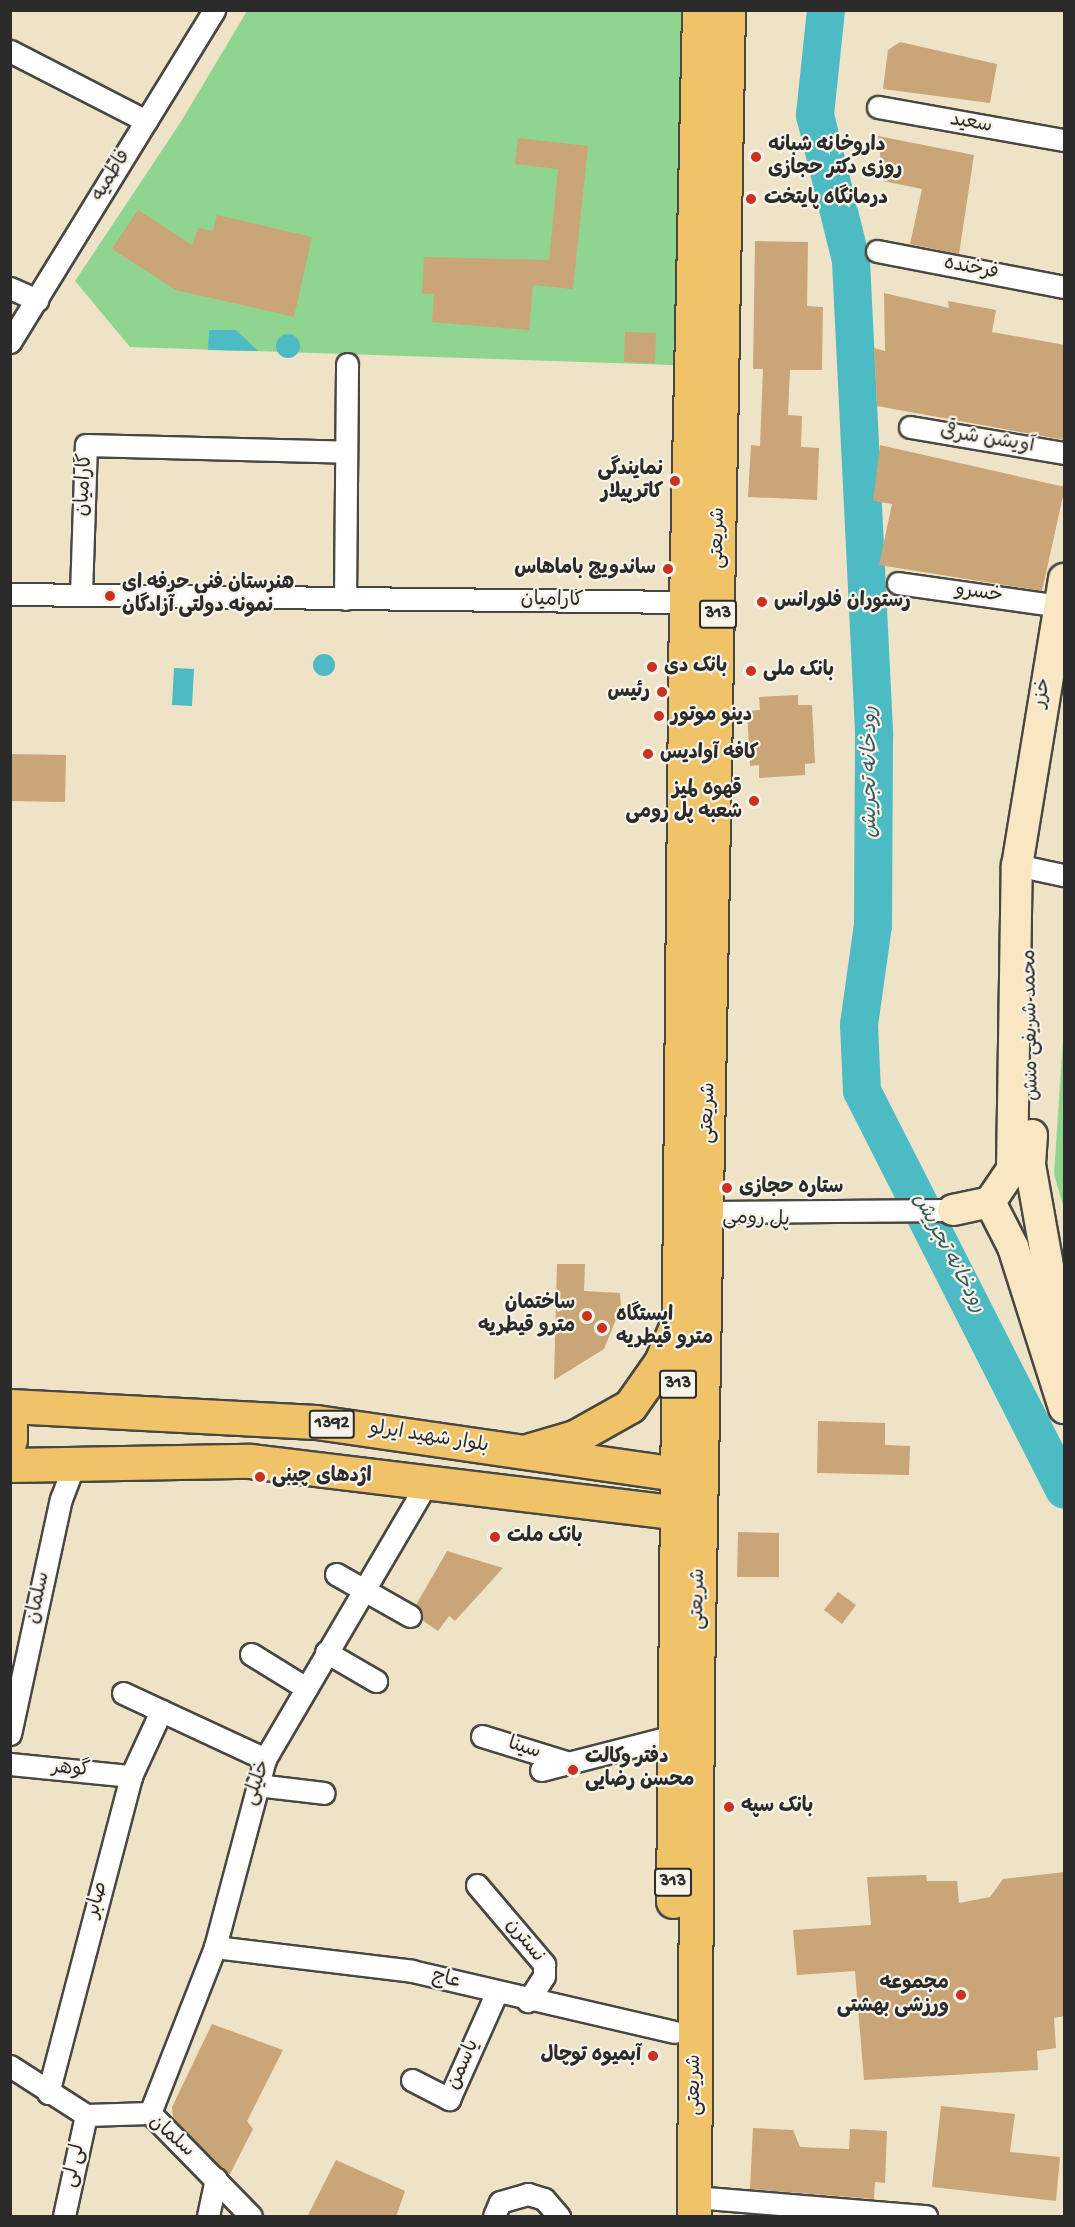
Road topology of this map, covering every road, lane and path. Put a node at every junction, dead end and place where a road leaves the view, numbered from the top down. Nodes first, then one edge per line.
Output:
1 (214, 10) edge
2 (699, 10) edge
3 (728, 10) edge
4 (10, 51) edge
5 (878, 107) dead end
6 (146, 122) junction
7 (1065, 140) edge
8 (877, 251) dead end
9 (1065, 287) edge
10 (10, 288) edge
11 (37, 300) junction
12 (10, 342) edge
13 (348, 364) dead end
14 (910, 427) dead end
15 (346, 452) junction
16 (1065, 453) edge
17 (898, 583) dead end
18 (1062, 592) edge
19 (10, 594) edge
20 (81, 594) junction
21 (345, 599) junction
22 (686, 602) junction
23 (1058, 652) edge
24 (1065, 697) edge
25 (1035, 737) joint
26 (1030, 868) junction
27 (1065, 875) edge
28 (1021, 1167) junction
29 (994, 1210) junction
30 (705, 1217) junction
31 (952, 1217) joint
32 (679, 1318) junction
33 (1065, 1356) edge
34 (10, 1406) edge
35 (1065, 1408) edge
36 (10, 1421) edge
37 (10, 1440) edge
38 (521, 1453) junction
39 (75, 1463) junction
40 (10, 1465) edge
41 (689, 1477) junction
42 (429, 1479) junction
43 (689, 1515) junction
44 (336, 1574) dead end
45 (363, 1589) junction
46 (410, 1616) dead end
47 (326, 1652) junction
48 (251, 1654) dead end
49 (376, 1681) dead end
50 (306, 1688) junction
51 (123, 1693) dead end
52 (161, 1711) junction
53 (10, 1734) edge
54 (482, 1736) dead end
55 (672, 1736) junction
56 (265, 1759) junction
57 (566, 1762) junction
58 (10, 1764) edge
59 (541, 1770) dead end
60 (131, 1776) junction
61 (257, 1785) junction
62 (324, 1793) dead end
63 (477, 1885) dead end
64 (215, 1947) junction
65 (496, 1994) junction
66 (528, 2001) junction
67 (674, 2032) junction
68 (10, 2066) edge
69 (412, 2080) dead end
70 (48, 2093) junction
71 (150, 2114) junction
72 (86, 2115) junction
73 (216, 2179) junction
74 (687, 2210) edge
75 (64, 2217) edge
76 (208, 2217) edge
77 (251, 2217) edge
78 (494, 2217) edge
79 (558, 2217) edge
80 (926, 2217) edge

1 - 6 street, فاطمیه
2 - 22 main road, شریعتی / 313
3 - 30 main road, شریعتی / 313
4 - 6 street
5 - 7 street, سعید
6 - 11 street, فاطمیه
8 - 9 street, فرخنده
10 - 11 street
11 - 12 street, فاطمیه
13 - 15 street
14 - 16 street, آویشن شرقی
15 - 20 street, کارامیان
15 - 21 street
17 - 18 street, خسرو
18 - 23 street, خزر
19 - 20 street
20 - 21 street, کارامیان
21 - 22 street, کارامیان
22 - 32 main road, شریعتی / 313
23 - 25 street, خزر
24 - 26 street, محمد شریفی منش
25 - 28 street, محمد شریفی منش
26 - 27 street
26 - 28 street, محمد شریفی منش
28 - 29 street
28 - 33 street, محمد شریفی منش
29 - 31 street, پل رومی
29 - 35 street
30 - 31 street, پل رومی
30 - 41 main road, شریعتی / 313
32 - 38 main road
32 - 41 main road, شریعتی / 313
34 - 38 main road, بلوار شهید ایرلو / 1392
36 - 37 main road
38 - 41 main road, بلوار شهید ایرلو / 1392
39 - 40 main road, بلوار شهید ایرلو / 1392
39 - 42 main road, بلوار شهید ایرلو / 1392
39 - 53 street, سلمان
41 - 43 main road, شریعتی / 313
42 - 43 main road, بلوار شهید ایرلو / 1392
42 - 45 street, خلیلی
43 - 55 main road, شریعتی / 313
43 - 74 main road, شریعتی / 313
44 - 45 street
45 - 46 street
45 - 47 street, خلیلی
47 - 49 street
47 - 50 street, خلیلی
48 - 50 street
50 - 56 street, خلیلی
51 - 52 street
52 - 56 street
52 - 60 street, صابر
54 - 57 street, سینا
55 - 57 street, سینا
55 - 67 main road, شریعتی / 313
56 - 61 street, خلیلی
57 - 59 street, سینا
58 - 60 street, گوهر
60 - 70 street, صابر
61 - 62 street
61 - 64 street, خلیلی
63 - 66 street, نسترن
64 - 65 street, عاج
64 - 71 street, خلیلی
65 - 66 street, عاج
65 - 69 street, یاسمن
66 - 67 street, عاج
67 - 74 main road, شریعتی / 313
68 - 70 street
70 - 72 street
71 - 72 street, سلمان
71 - 73 street, سلمان
72 - 75 street, لی لی
73 - 76 street
73 - 77 street, سلمان
74 - 80 street
78 - 79 street

